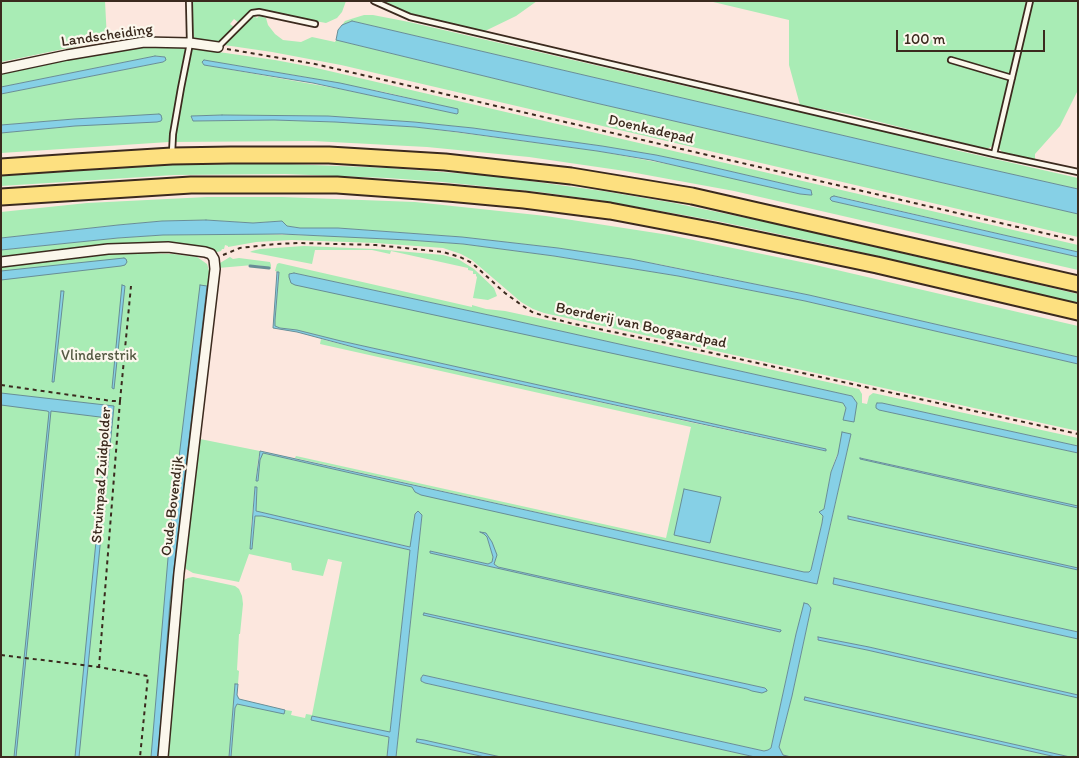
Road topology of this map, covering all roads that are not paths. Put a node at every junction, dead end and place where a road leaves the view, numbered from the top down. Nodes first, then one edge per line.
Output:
1 (189, 1) edge
2 (374, 1) edge
3 (1030, 1) edge
4 (314, 24) dead end
5 (190, 43) junction
6 (218, 47) joint
7 (952, 60) dead end
8 (1, 69) edge
9 (1012, 78) junction
10 (994, 154) junction
11 (172, 156) junction
12 (1, 167) edge
13 (1078, 172) edge
14 (1, 197) edge
15 (1, 262) edge
16 (1078, 284) edge
17 (1078, 312) edge
18 (164, 757) edge

1 - 5 lane
2 - 10 lane
3 - 9 lane
4 - 6 lane
5 - 6 street, Landscheiding
5 - 8 street, Landscheiding
5 - 11 lane
7 - 9 lane
9 - 10 lane
10 - 13 lane
11 - 12 highway
11 - 16 highway
14 - 17 highway
15 - 18 street, Oude Bovendijk

